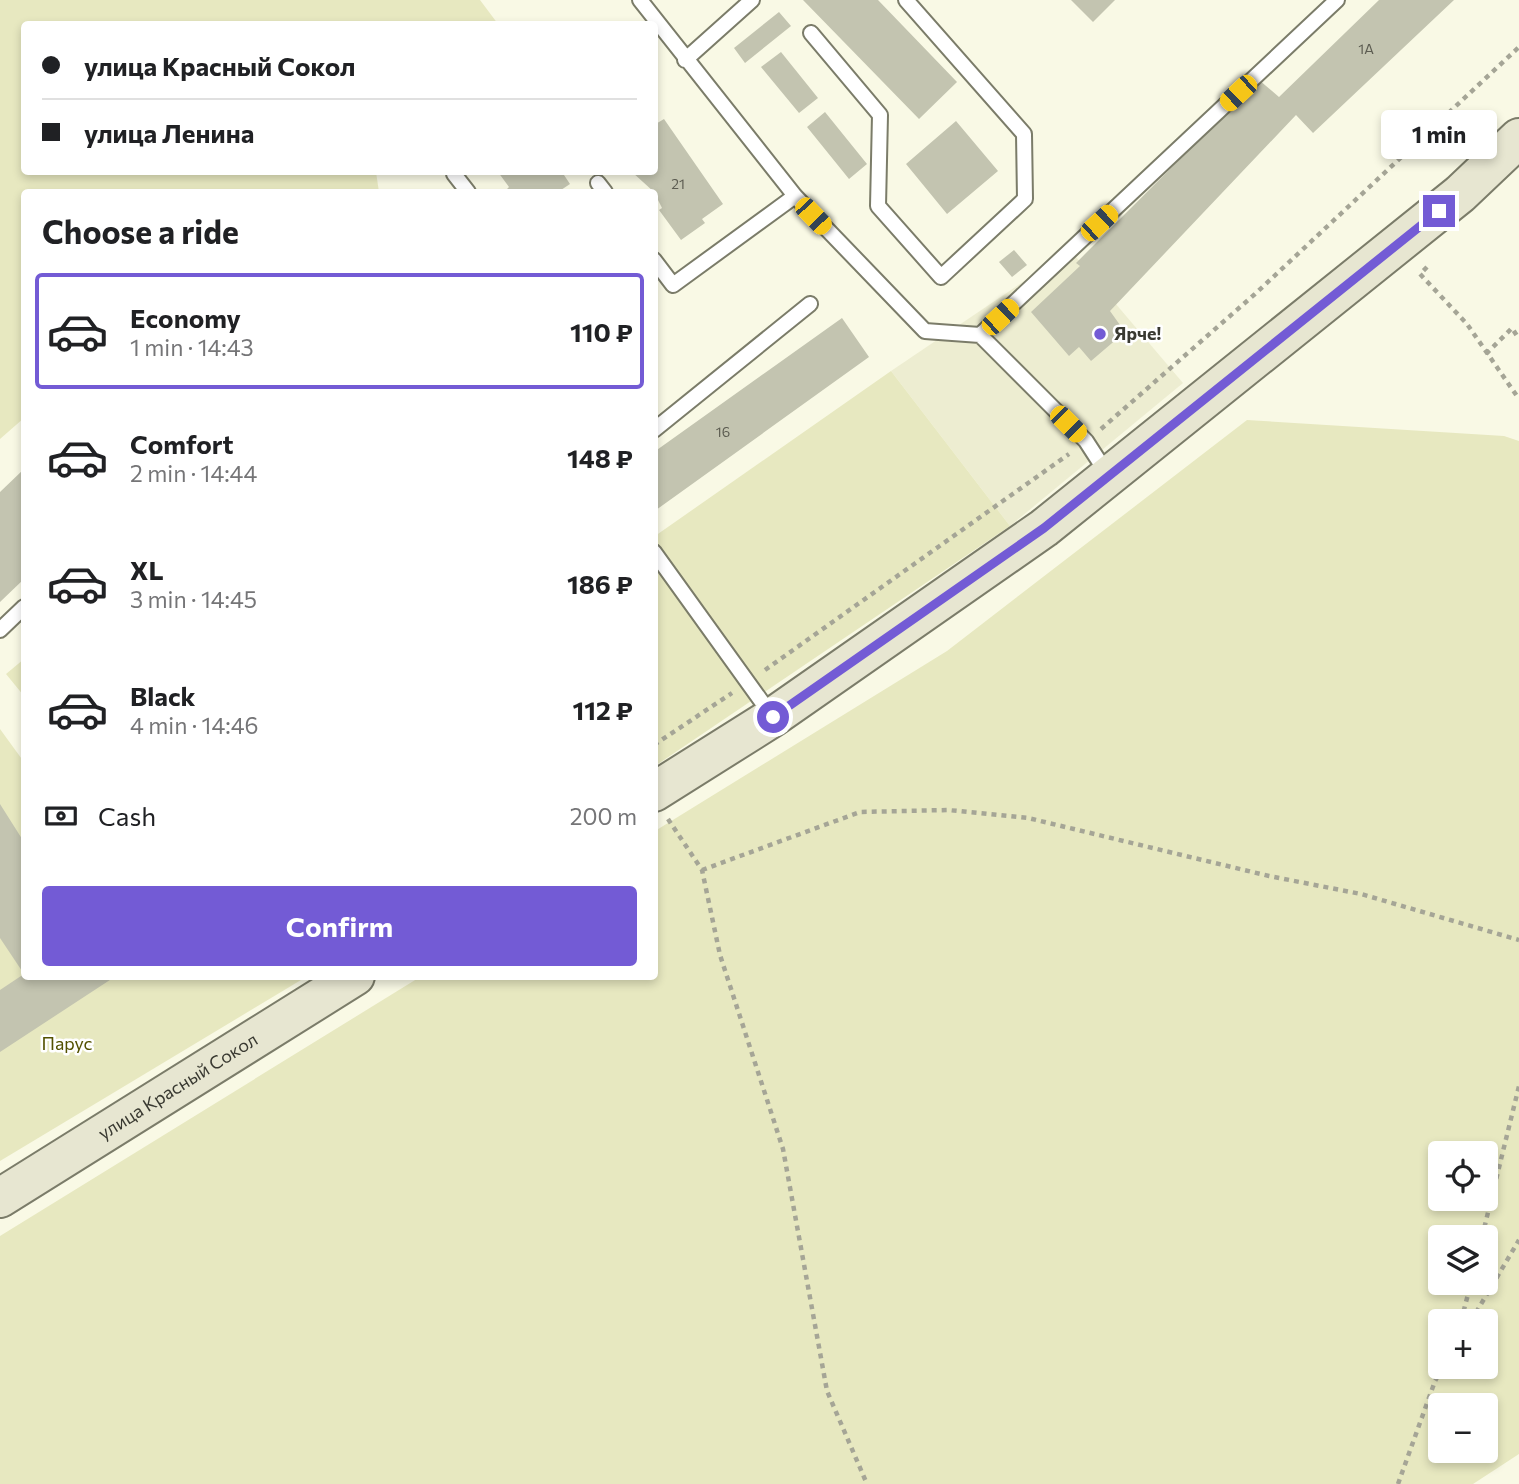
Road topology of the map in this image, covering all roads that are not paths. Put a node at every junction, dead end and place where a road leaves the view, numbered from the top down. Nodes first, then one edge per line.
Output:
1 (640, 0) edge
2 (752, 0) edge
3 (905, 0) edge
4 (1337, 0) edge
5 (656, 21) edge
6 (658, 24) edge
7 (811, 33) dead end
8 (685, 60) junction
9 (1519, 138) edge
10 (455, 175) edge
11 (466, 189) edge
12 (795, 196) junction
13 (658, 265) edge
14 (810, 304) dead end
15 (980, 335) junction
16 (658, 427) edge
17 (1108, 476) junction
18 (658, 558) edge
19 (21, 610) edge
20 (0, 629) edge
21 (773, 717) junction
22 (658, 800) edge
23 (349, 980) edge
24 (0, 1198) edge

1 - 5 lane
2 - 8 lane
3 - 7 lane
4 - 15 lane
6 - 8 lane
8 - 12 lane
9 - 17 street
10 - 11 lane
12 - 13 lane
12 - 15 lane
14 - 16 lane
15 - 17 lane
17 - 21 street
18 - 21 lane
19 - 20 lane
21 - 22 street
23 - 24 street, улица Красный Сокол

